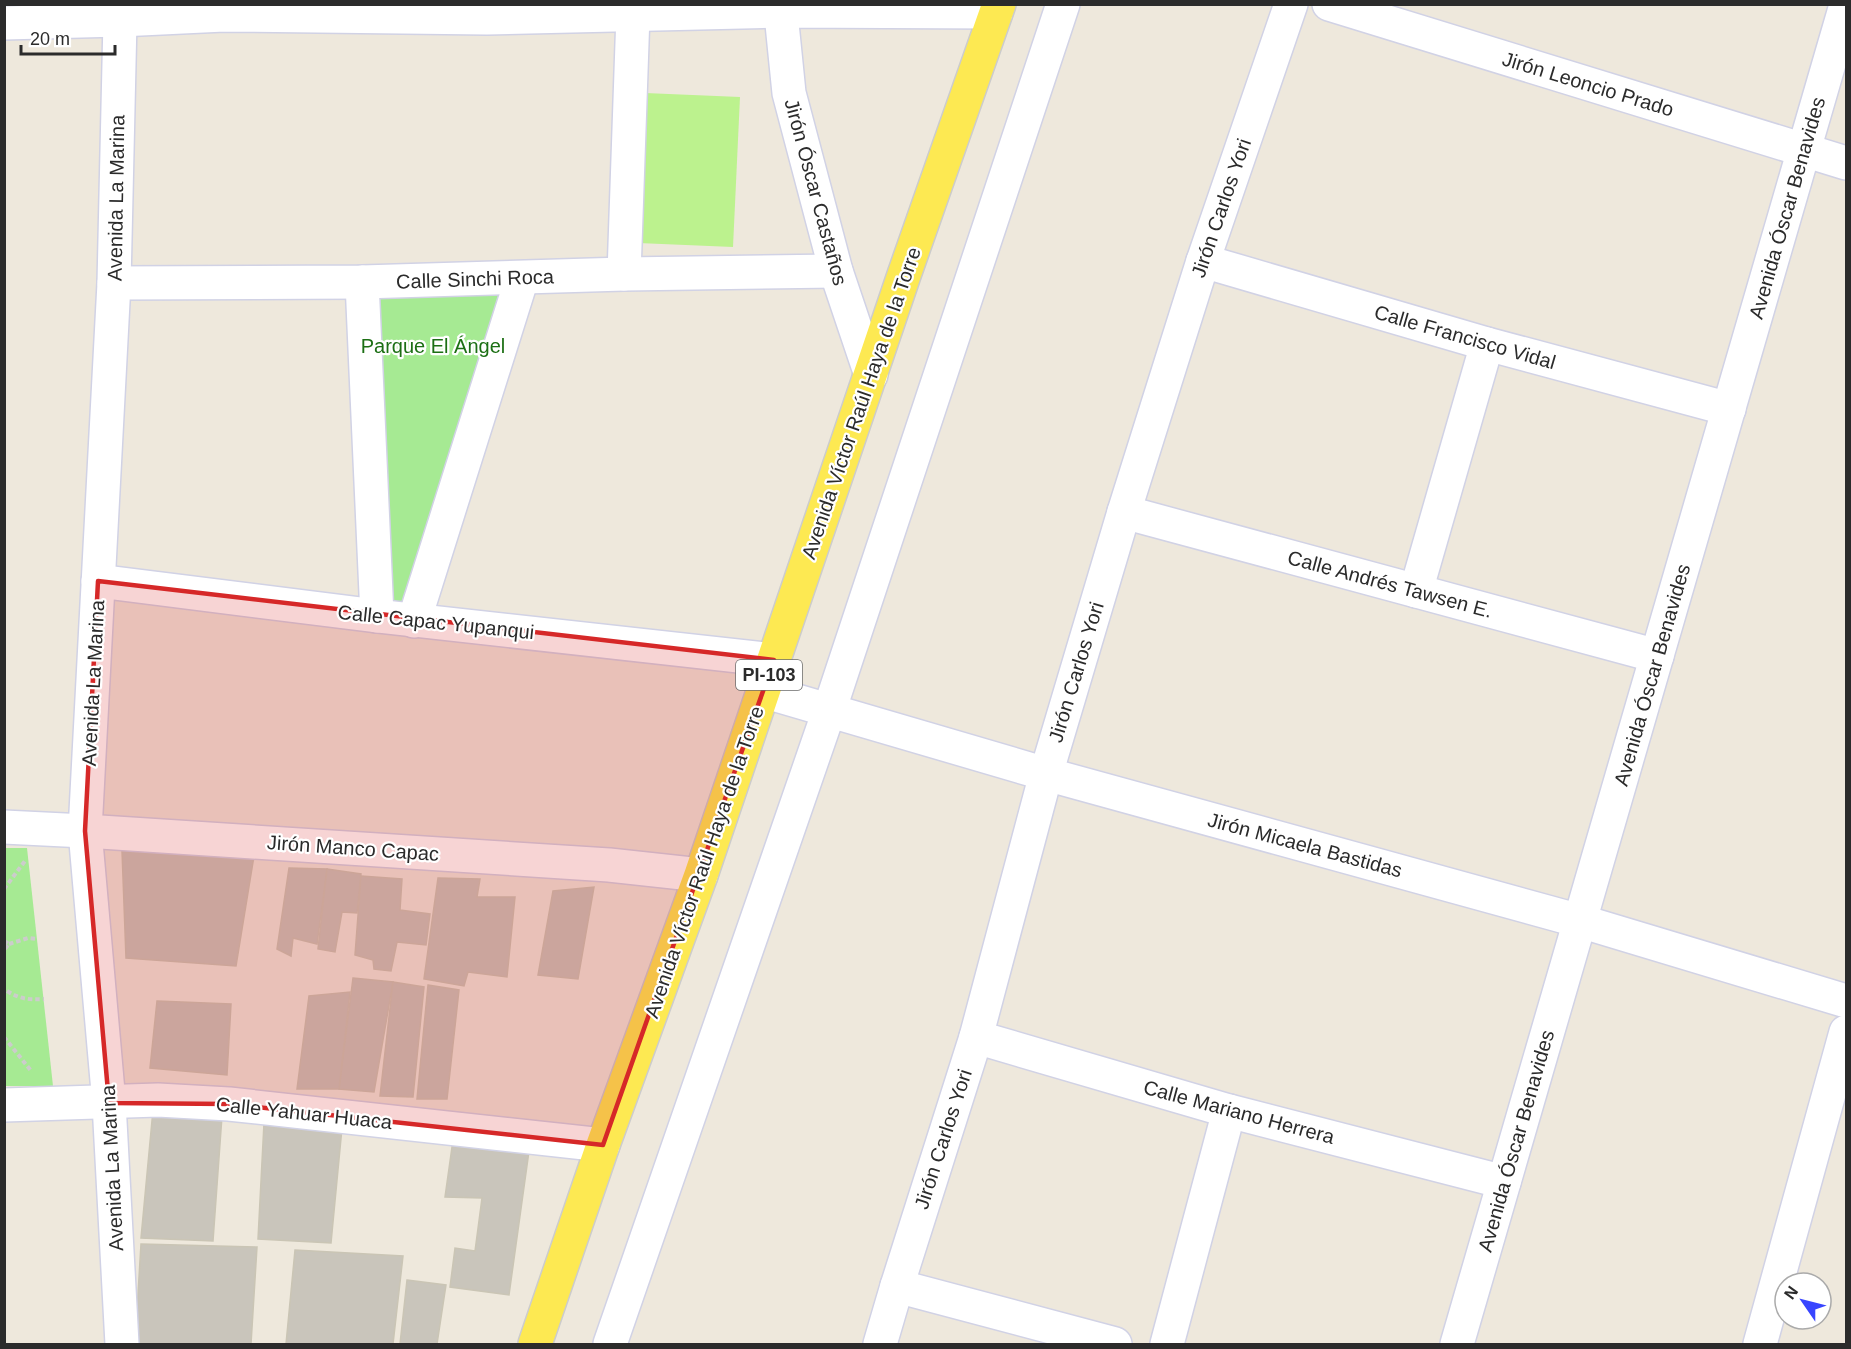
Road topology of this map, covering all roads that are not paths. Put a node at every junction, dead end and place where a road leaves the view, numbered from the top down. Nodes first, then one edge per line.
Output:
1 (1063, 4) edge
2 (1291, 4) edge
3 (1329, 4) edge
4 (1846, 5) edge
5 (780, 8) edge
6 (998, 8) edge
7 (226, 10) edge
8 (489, 11) edge
9 (633, 14) junction
10 (120, 20) junction
11 (4, 22) edge
12 (1804, 150) junction
13 (1846, 163) edge
14 (1203, 261) junction
15 (836, 271) junction
16 (624, 274) junction
17 (522, 278) junction
18 (362, 282) junction
19 (114, 283) junction
20 (1487, 344) junction
21 (871, 375) junction
22 (1729, 409) junction
23 (1124, 512) junction
24 (98, 581) junction
25 (1416, 591) junction
26 (377, 616) junction
27 (414, 621) junction
28 (1657, 656) junction
29 (774, 660) junction
30 (763, 691) junction
31 (829, 711) junction
32 (1046, 774) junction
33 (4, 827) edge
34 (85, 831) junction
35 (701, 875) junction
36 (1580, 921) junction
37 (1846, 1001) edge
38 (1846, 1032) edge
39 (976, 1037) junction
40 (110, 1102) junction
41 (4, 1105) edge
42 (1229, 1111) junction
43 (603, 1145) junction
44 (1504, 1182) junction
45 (897, 1286) junction
46 (122, 1344) edge
47 (534, 1344) edge
48 (610, 1344) edge
49 (880, 1344) edge
50 (1116, 1344) edge
51 (1167, 1344) edge
52 (1457, 1344) edge
53 (1760, 1344) edge

1 - 31 street
2 - 14 street, Jirón Carlos Yori
3 - 12 street, Jirón Leoncio Prado
4 - 12 street, Avenida Óscar Benavides
5 - 6 street
5 - 9 street
5 - 15 street, Jirón Óscar Castaños
6 - 21 main road, Avenida Víctor Raúl Haya de la Torre / PI-103
7 - 8 street
7 - 10 street
8 - 9 street
9 - 16 street
10 - 11 street
10 - 19 street, Avenida La Marina
12 - 13 street, Jirón Leoncio Prado
12 - 22 street, Avenida Óscar Benavides
14 - 20 street, Calle Francisco Vidal
14 - 23 street, Jirón Carlos Yori
15 - 16 street, Calle Sinchi Roca
15 - 21 street, Jirón Óscar Castaños
16 - 17 street, Calle Sinchi Roca
17 - 18 street, Calle Sinchi Roca
17 - 27 street
18 - 19 street, Calle Sinchi Roca
18 - 26 street
19 - 24 street, Avenida La Marina
20 - 22 street, Calle Francisco Vidal
20 - 25 street
21 - 29 main road, Avenida Víctor Raúl Haya de la Torre / PI-103
22 - 28 street, Avenida Óscar Benavides
23 - 25 street, Calle Andrés Tawsen E.
23 - 32 street, Jirón Carlos Yori
24 - 26 street, Calle Capac Yupanqui
24 - 34 street, Avenida La Marina
25 - 28 street, Calle Andrés Tawsen E.
26 - 27 street, Calle Capac Yupanqui
27 - 29 street, Calle Capac Yupanqui
28 - 36 street, Avenida Óscar Benavides
29 - 30 main road, Avenida Víctor Raúl Haya de la Torre / PI-103
30 - 31 street, Jirón Micaela Bastidas
30 - 35 main road, Avenida Víctor Raúl Haya de la Torre / PI-103
31 - 32 street, Jirón Micaela Bastidas
31 - 48 street
32 - 36 street, Jirón Micaela Bastidas
32 - 39 street, Jirón Carlos Yori
33 - 34 street, Jirón Manco Capac
34 - 35 street, Jirón Manco Capac
34 - 40 street, Avenida La Marina
35 - 43 main road, Avenida Víctor Raúl Haya de la Torre / PI-103
36 - 37 street, Jirón Micaela Bastidas
36 - 44 street, Avenida Óscar Benavides
38 - 53 street
39 - 42 street, Calle Mariano Herrera
39 - 45 street, Jirón Carlos Yori
40 - 41 street, Calle Yahuar Huaca
40 - 43 street, Calle Yahuar Huaca
40 - 46 street, Avenida La Marina
42 - 44 street, Calle Mariano Herrera
42 - 51 street
43 - 47 main road, Avenida Víctor Raúl Haya de la Torre / PI-103
44 - 52 street, Avenida Óscar Benavides
45 - 49 street, Jirón Carlos Yori
45 - 50 street

